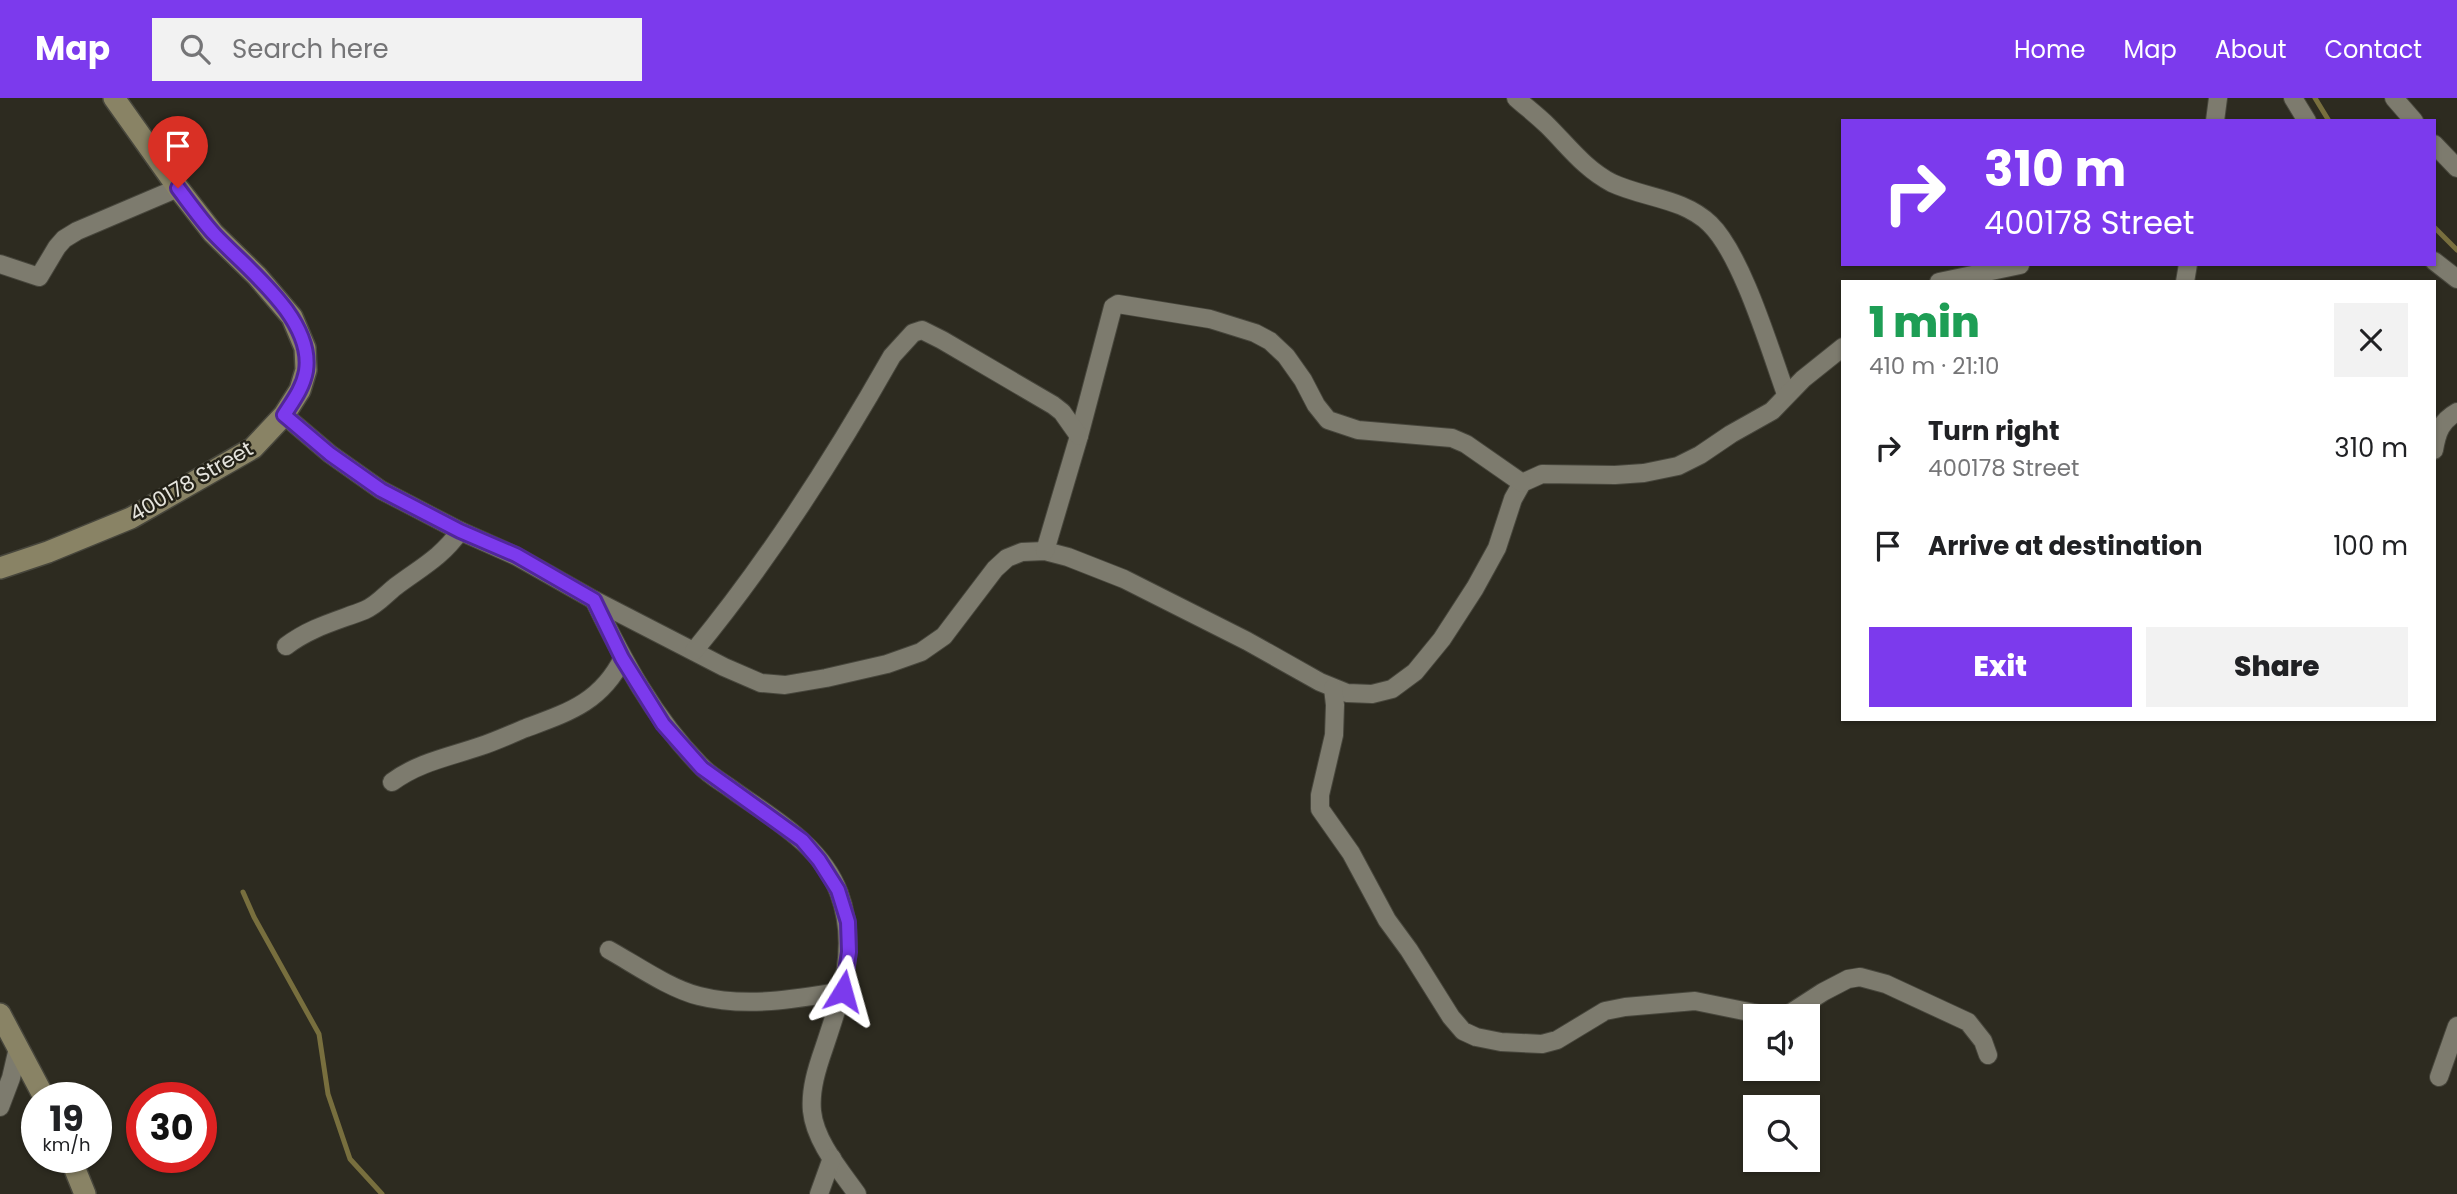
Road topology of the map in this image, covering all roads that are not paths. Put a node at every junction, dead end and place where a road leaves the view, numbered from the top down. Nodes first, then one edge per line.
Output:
1 (114, 98) edge
2 (1516, 98) edge
3 (2218, 98) edge
4 (2293, 98) edge
5 (2394, 98) edge
6 (2214, 119) edge
7 (2306, 119) edge
8 (2412, 119) edge
9 (2436, 146) edge
10 (2457, 168) edge
11 (178, 188) junction
12 (2436, 263) edge
13 (0, 264) edge
14 (2015, 266) edge
15 (2457, 279) edge
16 (1949, 280) edge
17 (1841, 349) edge
18 (1786, 394) junction
19 (2457, 412) edge
20 (284, 415) junction
21 (1079, 436) junction
22 (2436, 442) edge
23 (1522, 483) junction
24 (460, 531) junction
25 (1045, 551) junction
26 (0, 568) edge
27 (594, 600) junction
28 (286, 646) dead end
29 (694, 651) junction
30 (622, 658) junction
31 (1333, 688) junction
32 (392, 782) dead end
33 (608, 950) dead end
34 (843, 991) junction
35 (0, 1014) edge
36 (2457, 1026) edge
37 (18, 1048) junction
38 (1988, 1055) dead end
39 (2439, 1077) dead end
40 (36, 1082) edge
41 (0, 1107) edge
42 (832, 1158) junction
43 (76, 1173) edge
44 (85, 1194) edge
45 (819, 1194) edge
46 (857, 1194) edge

1 - 11 street, 400178 Street
2 - 18 street
3 - 6 street
4 - 7 street
5 - 8 street
9 - 10 street
11 - 13 street
11 - 20 street, 400178 Street
12 - 15 street
14 - 16 street
17 - 18 street
18 - 23 street
19 - 22 street
20 - 24 street
20 - 26 street, 400178 Street
21 - 23 street
21 - 25 street
21 - 29 street
23 - 31 street
24 - 27 street
24 - 28 street
25 - 29 street
25 - 31 street
27 - 29 street
27 - 30 street
30 - 32 street
30 - 34 street
31 - 38 street
33 - 34 street
34 - 42 street
35 - 37 street
36 - 39 street
37 - 40 street
37 - 41 street
42 - 45 street
42 - 46 street
43 - 44 street

